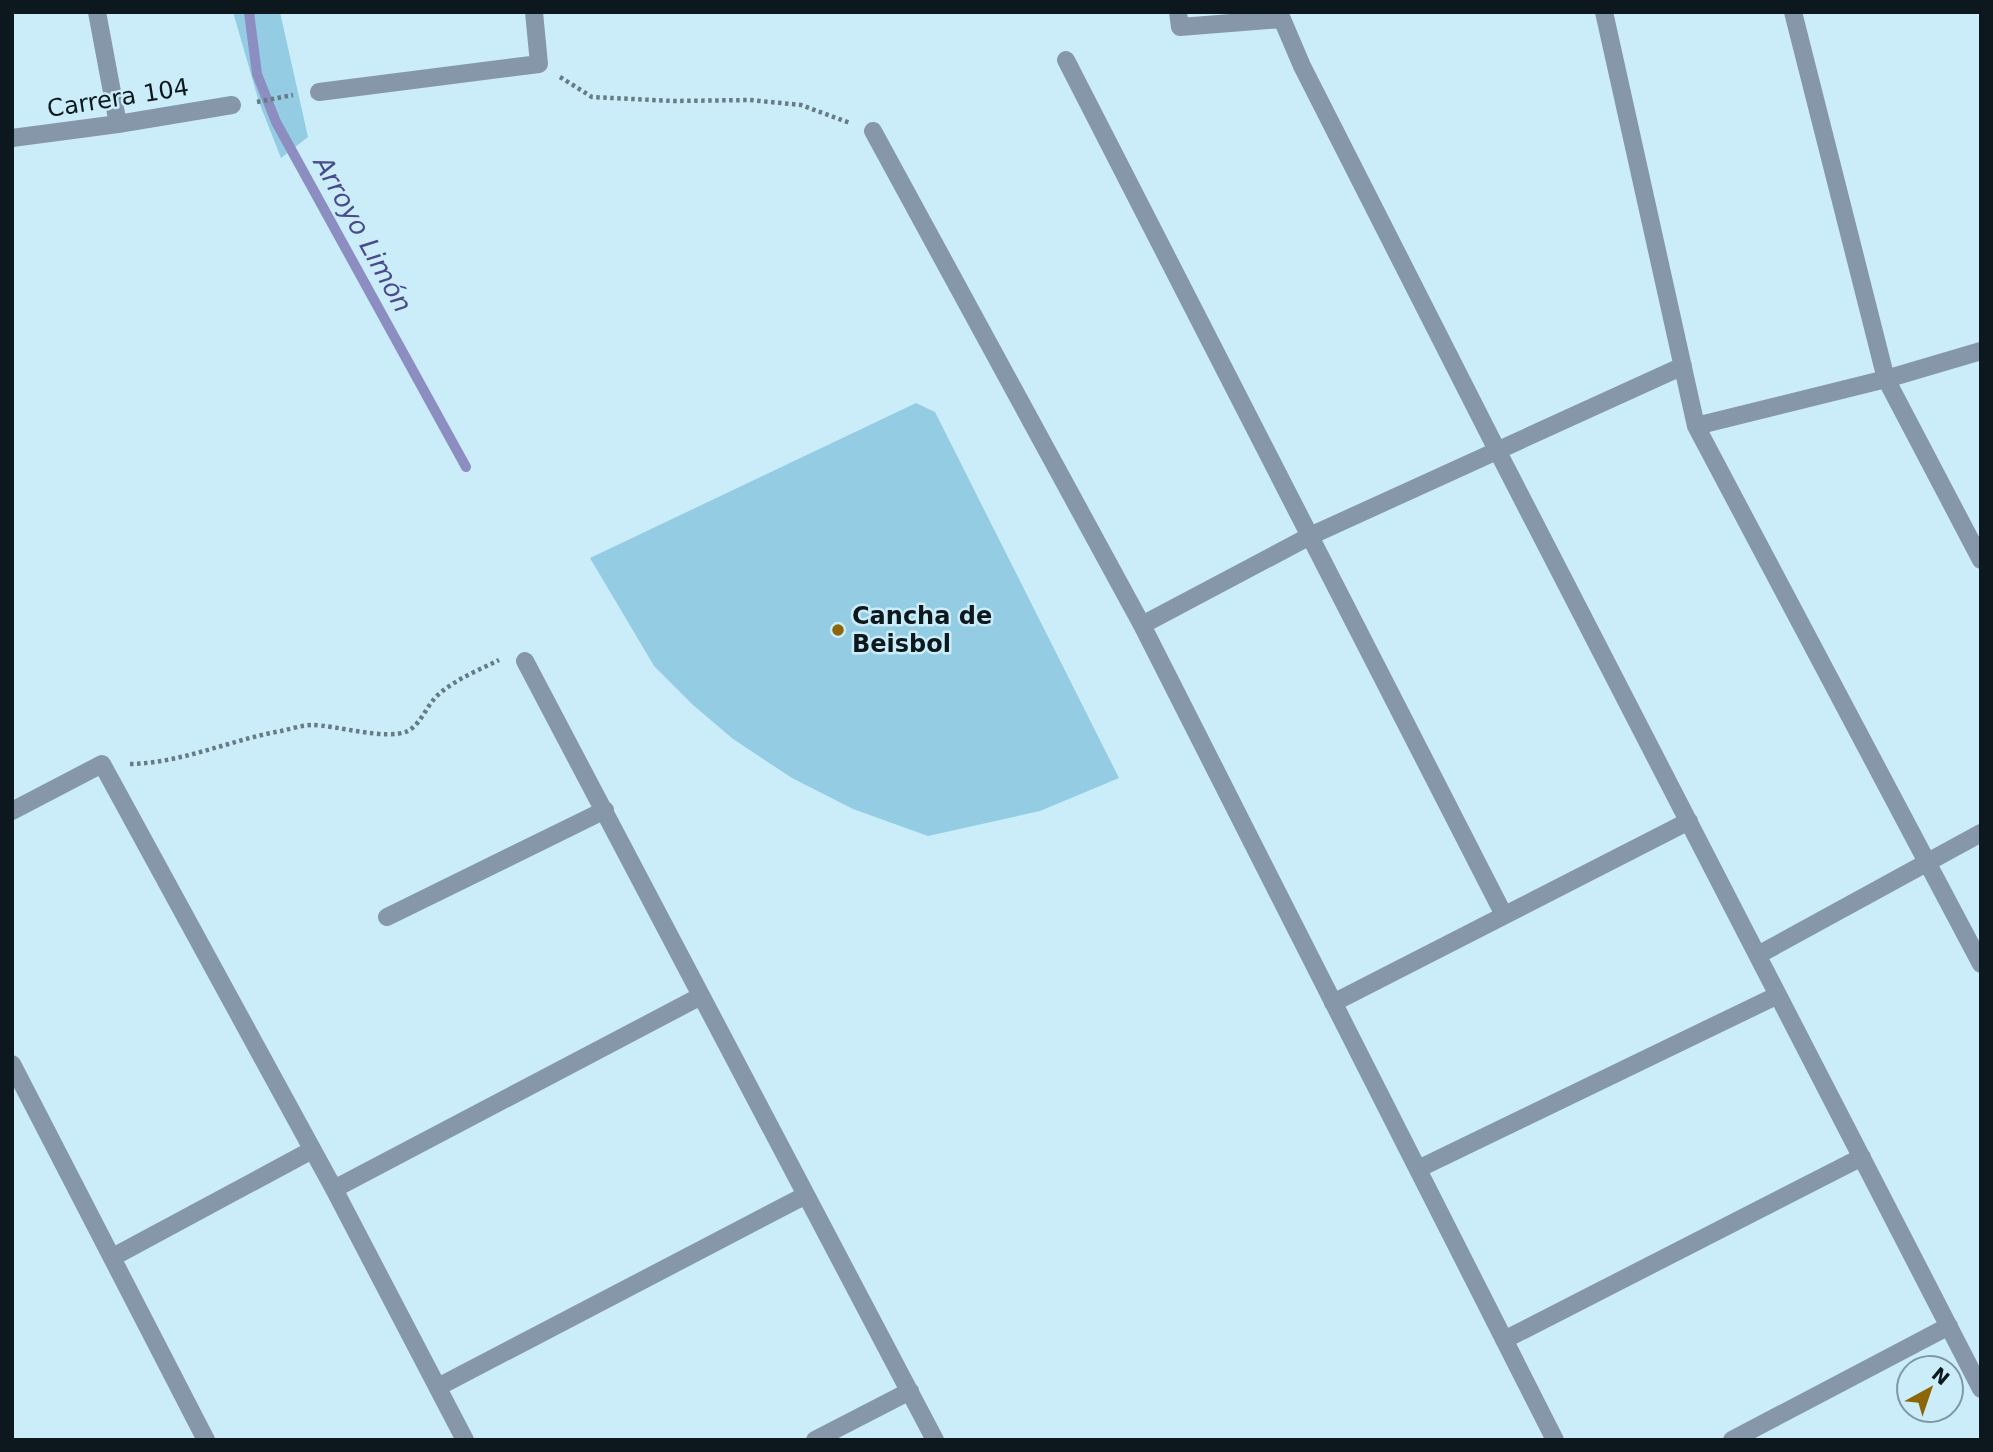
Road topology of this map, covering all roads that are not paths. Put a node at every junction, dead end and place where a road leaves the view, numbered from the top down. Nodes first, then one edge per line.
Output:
1 (97, 12) edge
2 (534, 12) edge
3 (1178, 12) edge
4 (1604, 12) edge
5 (1793, 12) edge
6 (1066, 60) dead end
7 (319, 92) dead end
8 (232, 105) dead end
9 (118, 124) junction
10 (873, 131) road end
11 (12, 138) edge
12 (1981, 351) edge
13 (1683, 366) junction
14 (1886, 379) junction
15 (1696, 426) junction
16 (1496, 450) junction
17 (1310, 536) junction
18 (1981, 559) edge
19 (1142, 625) junction
20 (525, 662) road end
21 (605, 810) junction
22 (12, 811) edge
23 (1689, 821) junction
24 (1981, 833) edge
25 (1926, 862) junction
26 (1504, 915) junction
27 (387, 917) dead end
28 (1758, 955) junction
29 (1981, 964) edge
30 (1778, 995) junction
31 (701, 996) junction
32 (1334, 1003) junction
33 (12, 1064) edge
34 (312, 1150) junction
35 (1862, 1157) junction
36 (1418, 1169) junction
37 (334, 1189) junction
38 (806, 1195) junction
39 (113, 1257) junction
40 (1949, 1326) junction
41 (1504, 1340) junction
42 (438, 1387) junction
43 (1981, 1389) edge
44 (910, 1391) junction
45 (206, 1440) edge
46 (465, 1440) edge
47 (815, 1440) edge
48 (935, 1440) edge
49 (1555, 1440) edge
50 (1732, 1440) edge

1 - 9 street
2 - 7 street
3 - 16 street
4 - 13 street
5 - 14 street
6 - 17 street
8 - 9 street, Carrera 104
9 - 11 street, Carrera 104
10 - 19 street
12 - 14 street
13 - 15 street
13 - 16 street
14 - 15 street
14 - 18 street
15 - 25 street
16 - 17 street
16 - 23 street
17 - 19 street
17 - 26 street
19 - 32 street
20 - 21 street
21 - 27 street
21 - 31 street
22 - 34 street
23 - 26 street
23 - 28 street
24 - 25 street
25 - 28 street
25 - 29 street
26 - 32 street
28 - 30 street
30 - 35 street
30 - 36 street
31 - 37 street
31 - 38 street
32 - 36 street
33 - 39 street
34 - 37 street
34 - 39 street
35 - 40 street
35 - 41 street
36 - 41 street
37 - 42 street
38 - 42 street
38 - 44 street
39 - 45 street
40 - 43 street
40 - 50 street
41 - 49 street
42 - 46 street
44 - 47 street
44 - 48 street

